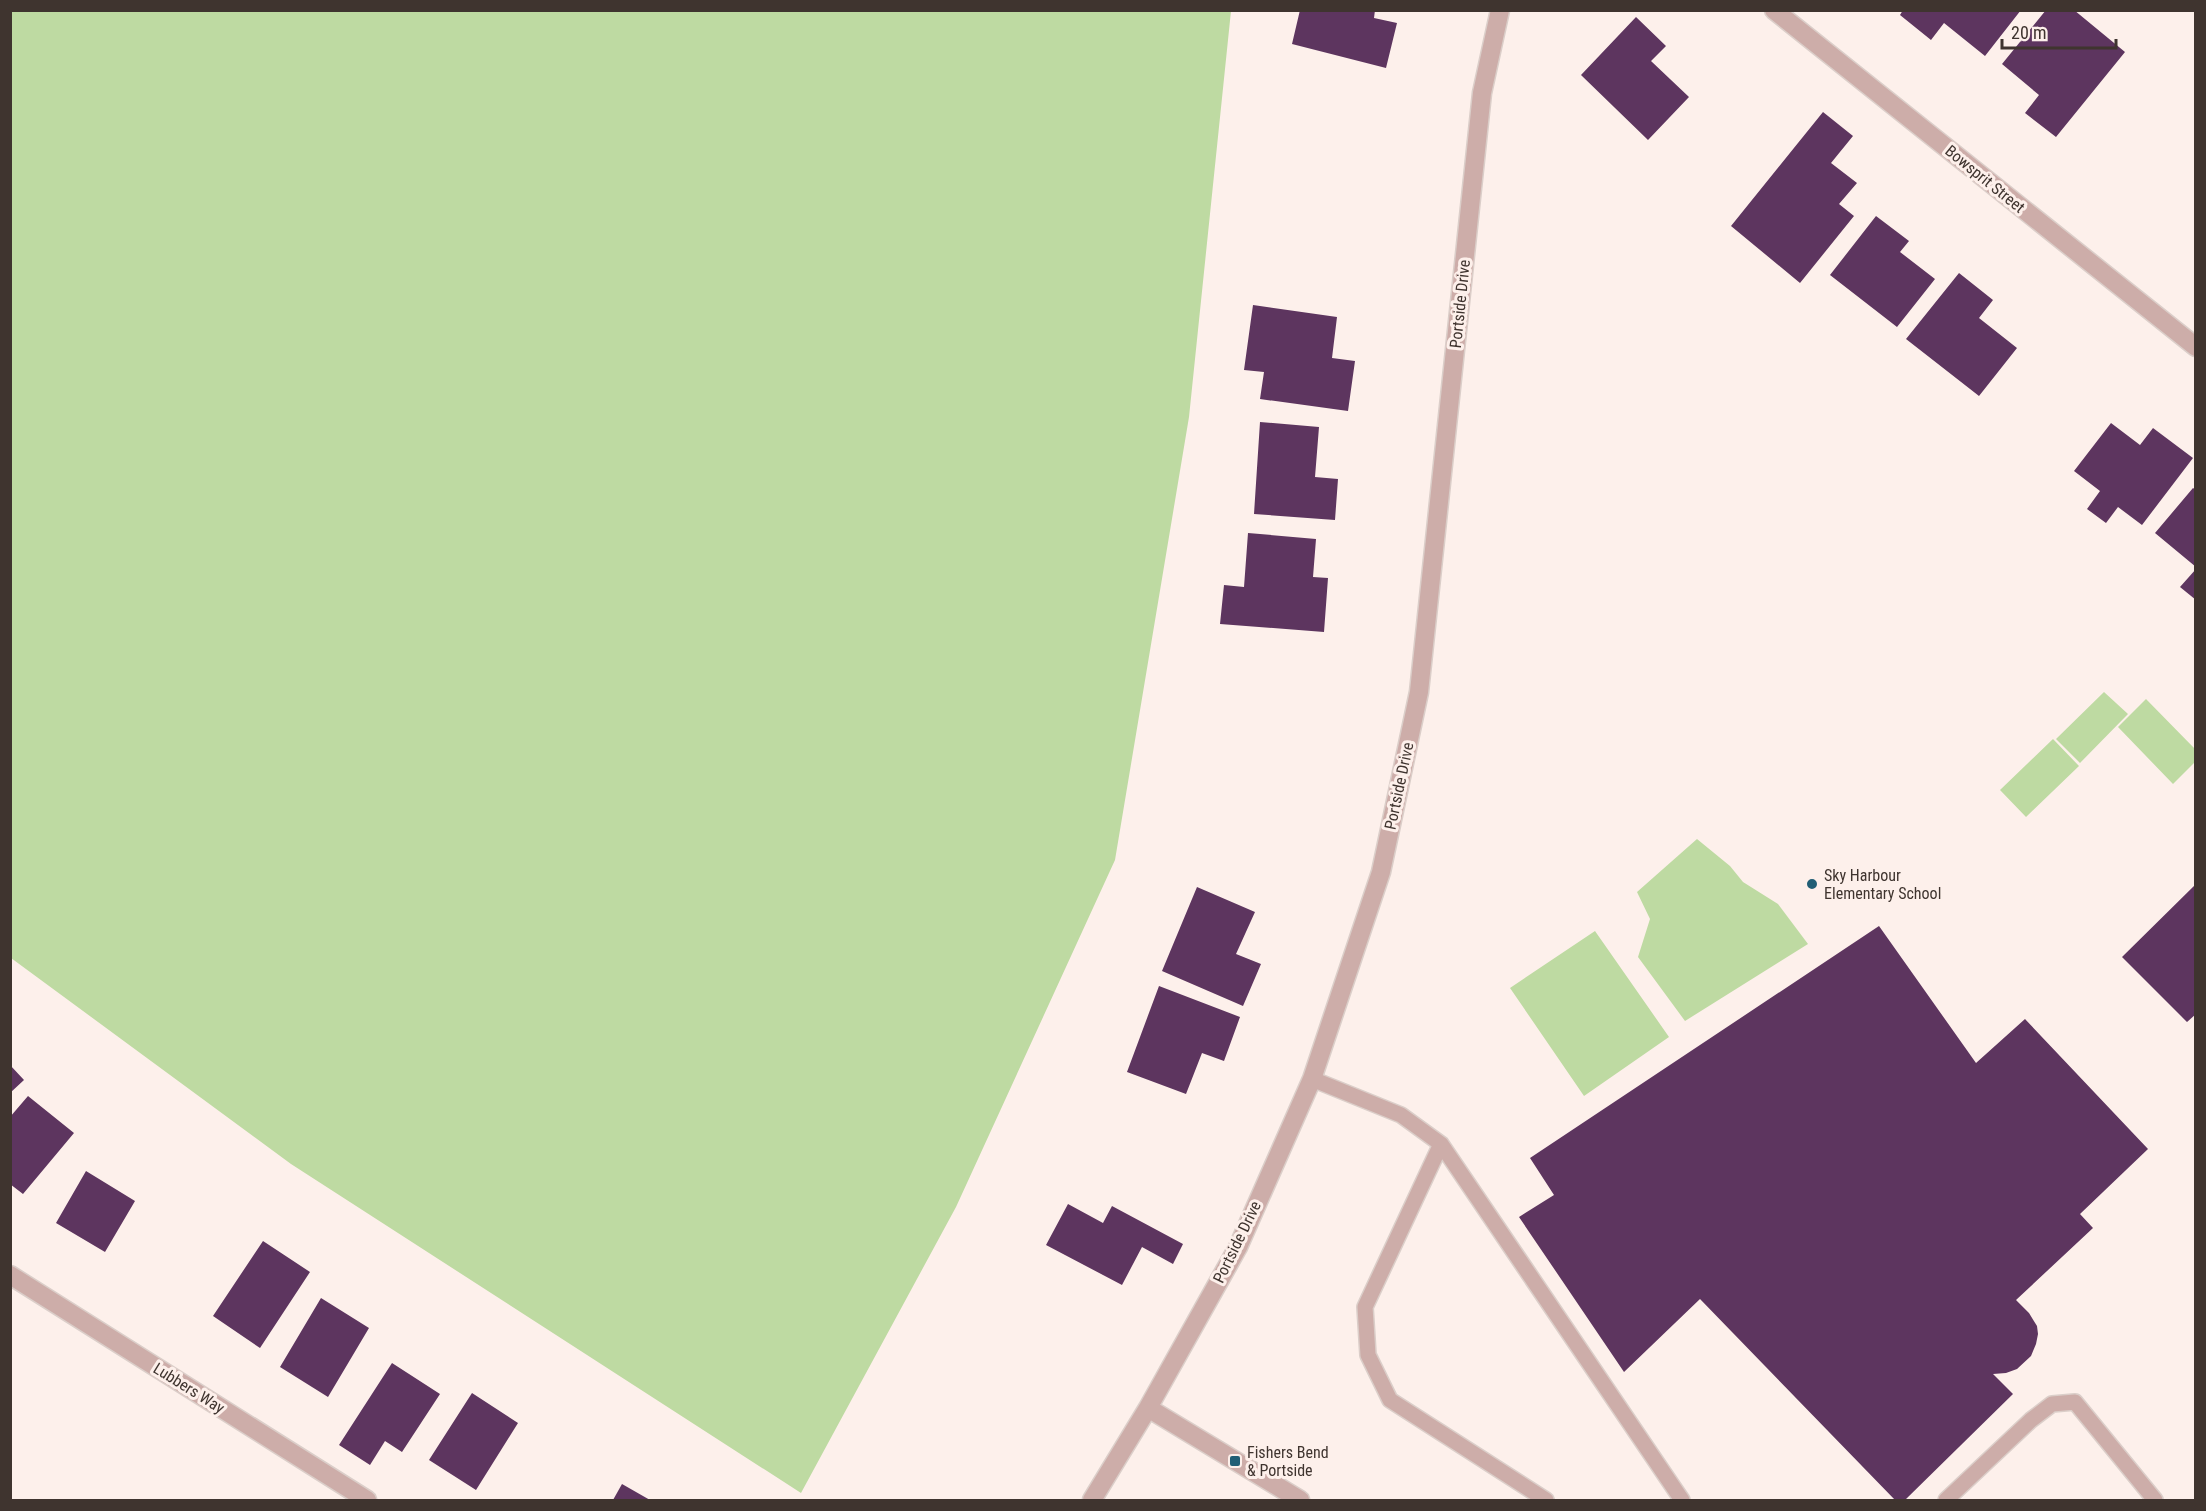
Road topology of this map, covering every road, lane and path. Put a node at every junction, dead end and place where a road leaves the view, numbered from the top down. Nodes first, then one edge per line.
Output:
1 (1500, 10) edge
2 (1774, 10) edge
3 (2196, 346) edge
4 (1312, 1079) junction
5 (1441, 1144) junction
6 (10, 1275) edge
7 (1148, 1408) junction
8 (368, 1500) edge
9 (1092, 1500) edge
10 (1300, 1500) edge
11 (1546, 1500) edge
12 (1682, 1500) edge
13 (1946, 1500) edge
14 (2155, 1500) edge

1 - 4 street, Portside Drive
2 - 3 street, Bowsprit Street
4 - 5 lane
4 - 7 street, Portside Drive
5 - 11 lane
5 - 12 lane
6 - 8 street, Lubbers Way
7 - 9 street, Portside Drive
7 - 10 street
13 - 14 lane

